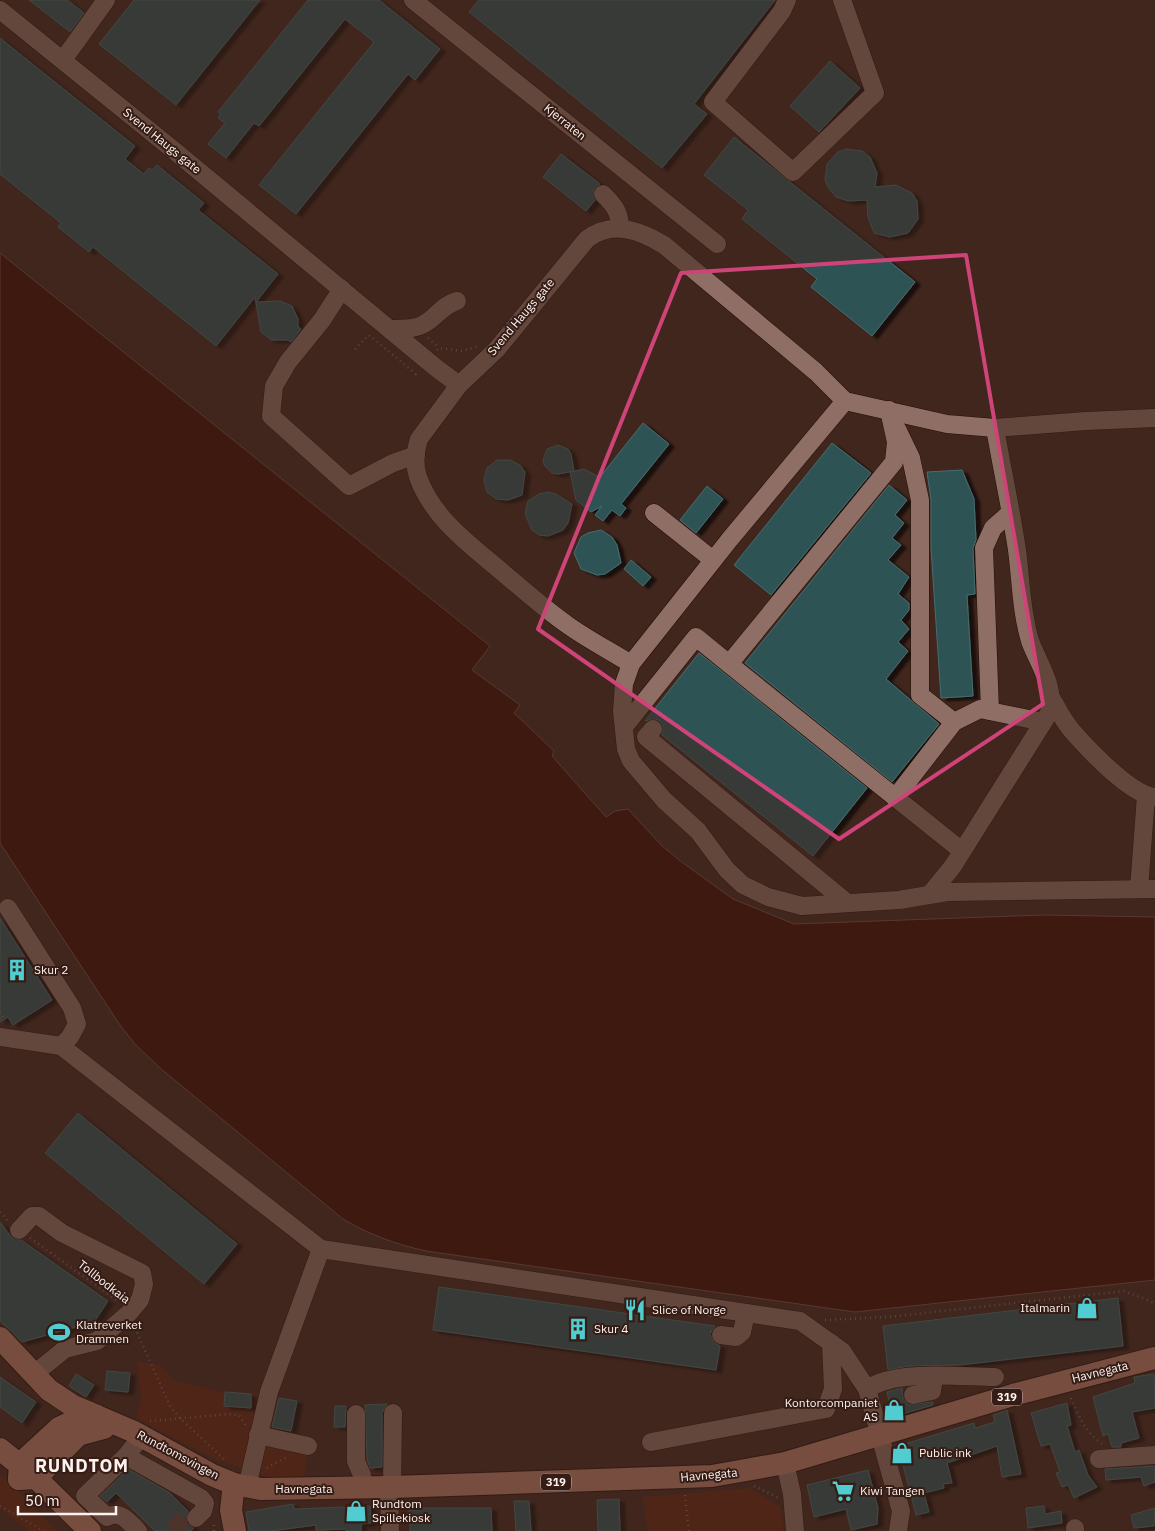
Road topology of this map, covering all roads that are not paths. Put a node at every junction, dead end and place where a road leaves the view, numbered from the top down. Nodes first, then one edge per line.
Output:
1 (106, 0) edge
2 (413, 0) edge
3 (787, 0) edge
4 (842, 0) edge
5 (0, 10) edge
6 (63, 60) junction
7 (603, 194) dead end
8 (620, 228) junction
9 (716, 244) dead end
10 (342, 289) junction
11 (457, 301) dead end
12 (369, 312) junction
13 (397, 328) junction
14 (459, 385) junction
15 (845, 401) junction
16 (889, 410) junction
17 (1155, 418) edge
18 (995, 428) junction
19 (416, 455) junction
20 (654, 513) dead end
21 (1010, 513) junction
22 (713, 560) junction
23 (631, 664) junction
24 (729, 664) junction
25 (1052, 699) junction
26 (990, 711) junction
27 (954, 722) junction
28 (1043, 722) junction
29 (624, 728) junction
30 (653, 729) dead end
31 (1151, 796) edge
32 (895, 798) junction
33 (962, 851) junction
34 (1147, 889) edge
35 (931, 893) junction
36 (846, 902) junction
37 (3, 906) edge
38 (0, 1037) edge
39 (61, 1046) junction
40 (19, 1230) road end
41 (321, 1249) junction
42 (746, 1313) junction
43 (721, 1335) dead end
44 (0, 1338) edge
45 (831, 1343) junction
46 (1155, 1358) edge
47 (934, 1377) junction
48 (995, 1377) dead end
49 (42, 1382) junction
50 (867, 1389) junction
51 (913, 1396) dead end
52 (393, 1413) dead end
53 (356, 1414) dead end
54 (77, 1421) junction
55 (142, 1436) junction
56 (880, 1436) junction
57 (257, 1439) junction
58 (651, 1442) dead end
59 (308, 1446) road end
60 (0, 1449) edge
61 (126, 1456) junction
62 (1155, 1456) edge
63 (1099, 1459) dead end
64 (786, 1463) junction
65 (19, 1471) edge
66 (362, 1481) junction
67 (243, 1483) junction
68 (391, 1483) junction
69 (193, 1516) tunnel mouth
70 (102, 1526) edge
71 (69, 1531) edge
72 (138, 1531) edge
73 (235, 1531) edge
74 (390, 1531) edge
75 (795, 1531) edge
76 (898, 1531) edge

1 - 6 street
2 - 9 street, Kjerraten
3 - 4 street
5 - 6 street, Svend Haugs gate
6 - 10 street, Svend Haugs gate
7 - 8 street
8 - 14 street, Svend Haugs gate
8 - 15 street, Svend Haugs gate
10 - 12 street, Svend Haugs gate
10 - 19 street
11 - 13 street
12 - 13 street
12 - 14 street
13 - 14 street
14 - 19 street, Svend Haugs gate
15 - 16 street
15 - 22 street
16 - 18 street
16 - 24 street
16 - 27 street
17 - 18 street
18 - 21 street
19 - 23 street, Svend Haugs gate
20 - 22 street
21 - 25 street
21 - 26 street
22 - 23 street
23 - 29 street
24 - 29 street
24 - 32 street
25 - 28 street
25 - 31 street
26 - 27 street
26 - 28 street
27 - 32 street
28 - 33 street
29 - 36 street
30 - 36 street
31 - 34 street
32 - 33 street
33 - 35 street
34 - 35 street
35 - 36 street
37 - 39 street
38 - 39 street
39 - 41 street
40 - 49 street
41 - 42 street
41 - 57 street
42 - 43 street
42 - 45 street
44 - 49 main road
45 - 50 street
45 - 58 street
46 - 56 main road, Havnegata / 319
47 - 48 street
47 - 50 street
47 - 51 street
49 - 54 main road
50 - 56 street
52 - 68 street
53 - 66 street
54 - 55 main road, Rundtomsvingen / 319
54 - 65 main road
55 - 61 street
55 - 67 main road, Rundtomsvingen / 319
56 - 64 main road, Havnegata / 319
56 - 76 street
57 - 59 street
57 - 67 street
60 - 65 main road
61 - 69 street
61 - 70 street
62 - 63 street
64 - 68 main road, Havnegata / 319
64 - 75 street
65 - 70 main road
65 - 71 main road
66 - 67 main road, Havnegata / 319
66 - 68 main road, Havnegata / 319
67 - 73 main road, Rundtomsvingen
68 - 74 street
70 - 72 street

